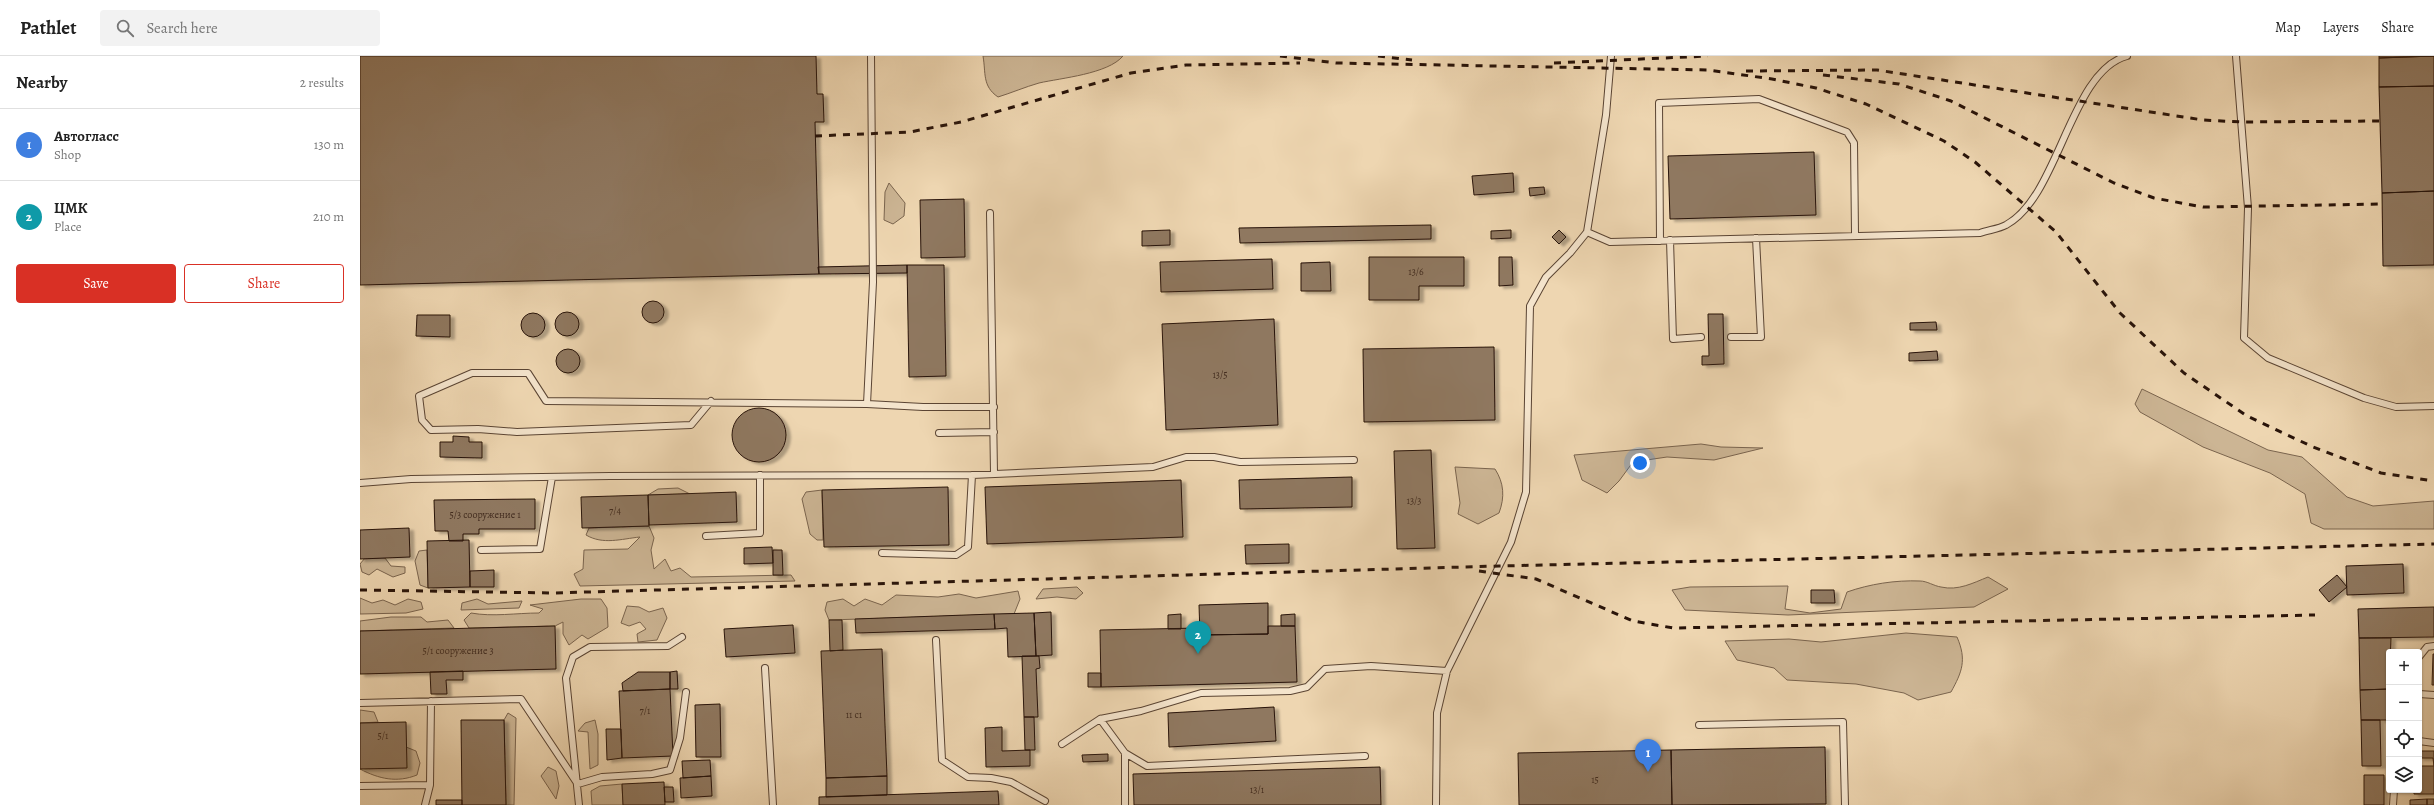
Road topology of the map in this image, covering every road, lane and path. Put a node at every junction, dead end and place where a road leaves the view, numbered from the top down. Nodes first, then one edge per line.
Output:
1 (871, 56) edge
2 (1611, 56) edge
3 (2127, 56) edge
4 (2236, 56) edge
5 (990, 213) dead end
6 (1588, 232) junction
7 (1855, 234) junction
8 (1756, 238) junction
9 (1670, 240) junction
10 (1660, 241) junction
11 (1701, 337) dead end
12 (1730, 337) dead end
13 (711, 401) junction
14 (868, 404) junction
15 (2434, 406) edge
16 (994, 407) junction
17 (994, 432) junction
18 (939, 433) dead end
19 (1354, 460) dead end
20 (994, 473) junction
21 (760, 475) junction
22 (972, 475) junction
23 (552, 477) junction
24 (360, 483) edge
25 (706, 536) dead end
26 (481, 550) dead end
27 (882, 553) dead end
28 (682, 637) dead end
29 (936, 640) dead end
30 (2434, 646) edge
31 (2422, 653) edge
32 (765, 668) dead end
33 (1447, 671) junction
34 (686, 692) dead end
35 (2422, 694) edge
36 (2434, 695) edge
37 (431, 701) junction
38 (360, 703) edge
39 (1100, 719) junction
40 (1699, 725) dead end
41 (2422, 741) edge
42 (2434, 743) edge
43 (1062, 744) dead end
44 (1126, 753) junction
45 (1366, 756) dead end
46 (578, 784) junction
47 (430, 785) junction
48 (360, 786) edge
49 (2394, 793) edge
50 (1045, 801) dead end
51 (425, 805) edge
52 (580, 805) edge
53 (773, 805) edge
54 (1125, 805) edge
55 (1436, 805) edge
56 (1845, 805) edge
57 (2393, 805) edge

1 - 14 lane
2 - 6 lane
3 - 7 lane
4 - 15 lane
5 - 16 lane
6 - 10 lane
6 - 33 lane
7 - 8 lane
7 - 10 lane
8 - 9 lane
8 - 12 lane
9 - 10 lane
9 - 11 lane
13 - 13 lane
13 - 14 lane
14 - 16 lane
16 - 17 lane
17 - 18 lane
17 - 20 lane
19 - 20 lane
20 - 22 lane
21 - 22 lane
21 - 23 lane
21 - 25 lane
22 - 27 lane
23 - 24 lane
23 - 26 lane
28 - 46 lane
29 - 50 lane
30 - 31 lane
32 - 53 lane
33 - 39 lane
33 - 55 lane
34 - 46 lane
35 - 36 lane
37 - 38 lane
37 - 46 lane
37 - 47 lane
39 - 43 lane
39 - 44 lane
40 - 56 lane
41 - 42 lane
44 - 45 lane
44 - 54 lane
46 - 52 lane
47 - 48 lane
47 - 51 lane
49 - 57 lane

